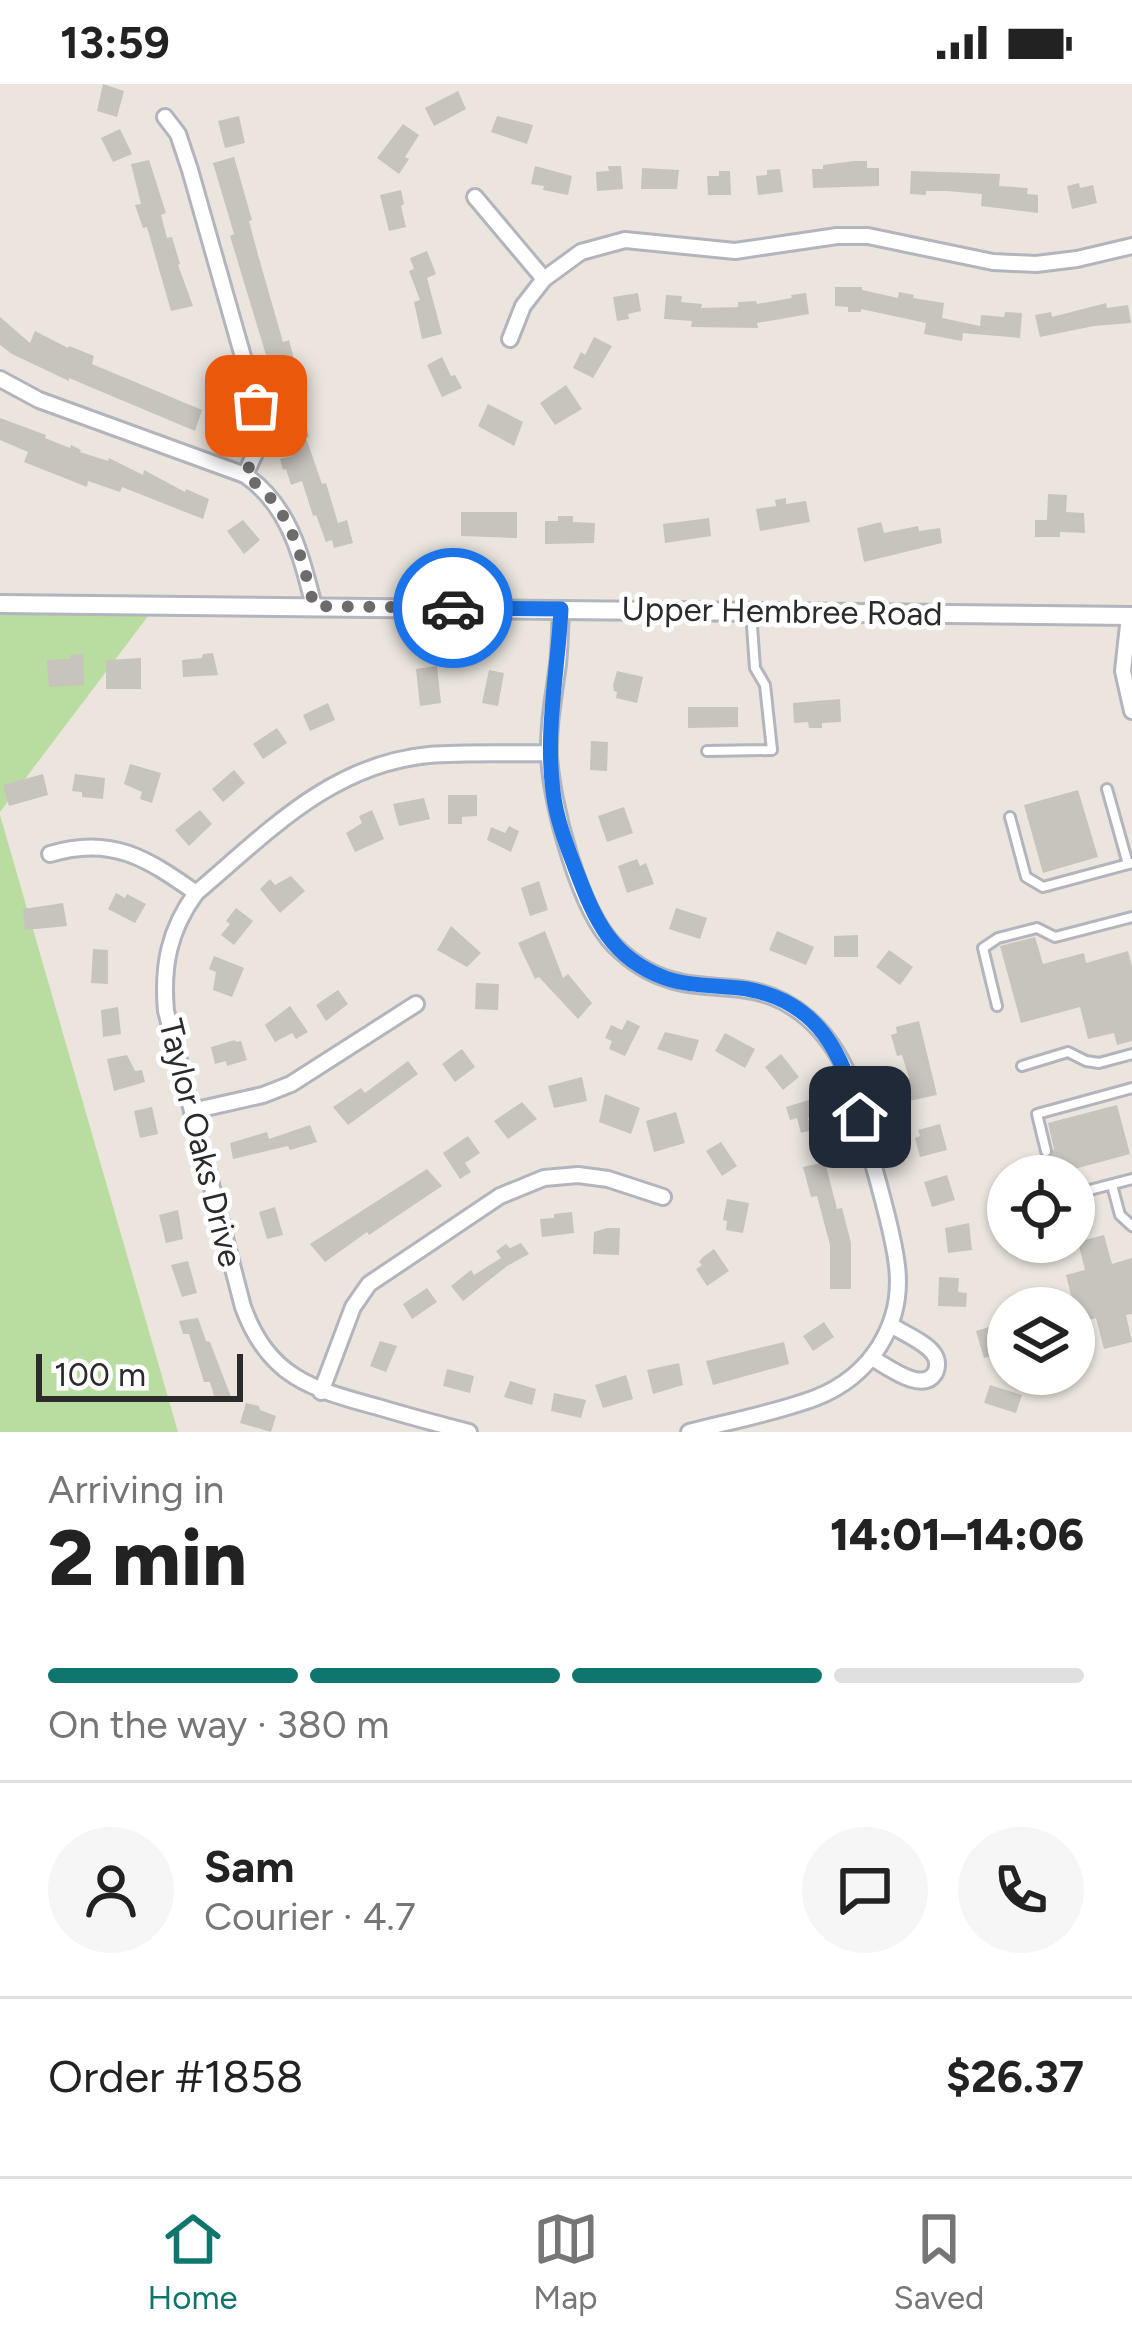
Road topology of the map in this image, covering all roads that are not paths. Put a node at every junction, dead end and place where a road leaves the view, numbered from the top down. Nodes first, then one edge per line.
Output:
1 (165, 118) dead end
2 (475, 197) dead end
3 (1132, 246) edge
4 (544, 279) junction
5 (511, 339) dead end
6 (0, 379) edge
7 (245, 476) junction
8 (0, 604) edge
9 (314, 606) junction
10 (561, 609) junction
11 (751, 610) junction
12 (1130, 616) edge
13 (1132, 711) edge
14 (707, 752) dead end
15 (549, 753) junction
16 (1107, 789) dead end
17 (1010, 817) dead end
18 (50, 854) dead end
19 (1130, 863) edge
20 (196, 893) junction
21 (1132, 917) edge
22 (416, 1004) dead end
23 (998, 1006) dead end
24 (1132, 1054) edge
25 (1022, 1066) dead end
26 (1132, 1088) edge
27 (192, 1112) junction
28 (1046, 1151) dead end
29 (1132, 1179) edge
30 (1112, 1184) junction
31 (1095, 1188) edge
32 (663, 1197) dead end
33 (1132, 1226) edge
34 (890, 1325) junction
35 (872, 1358) junction
36 (321, 1392) junction
37 (469, 1432) edge
38 (689, 1432) edge

1 - 7 street
2 - 4 street
3 - 4 street
4 - 5 street
6 - 7 street
7 - 9 street
8 - 9 street, Upper Hembree Road
9 - 10 street, Upper Hembree Road
10 - 11 street, Upper Hembree Road
10 - 15 street
11 - 12 street, Upper Hembree Road
11 - 14 lane
12 - 13 street
15 - 20 street, Taylor Oaks Drive
15 - 34 street
16 - 19 lane
17 - 19 lane
18 - 20 street
20 - 27 street, Taylor Oaks Drive
21 - 23 lane
22 - 27 street
24 - 25 lane
26 - 28 lane
27 - 36 street, Taylor Oaks Drive
29 - 30 lane
30 - 31 lane
30 - 33 lane
32 - 36 street
34 - 35 street
34 - 35 street
35 - 38 street
36 - 37 street, Taylor Oaks Drive

